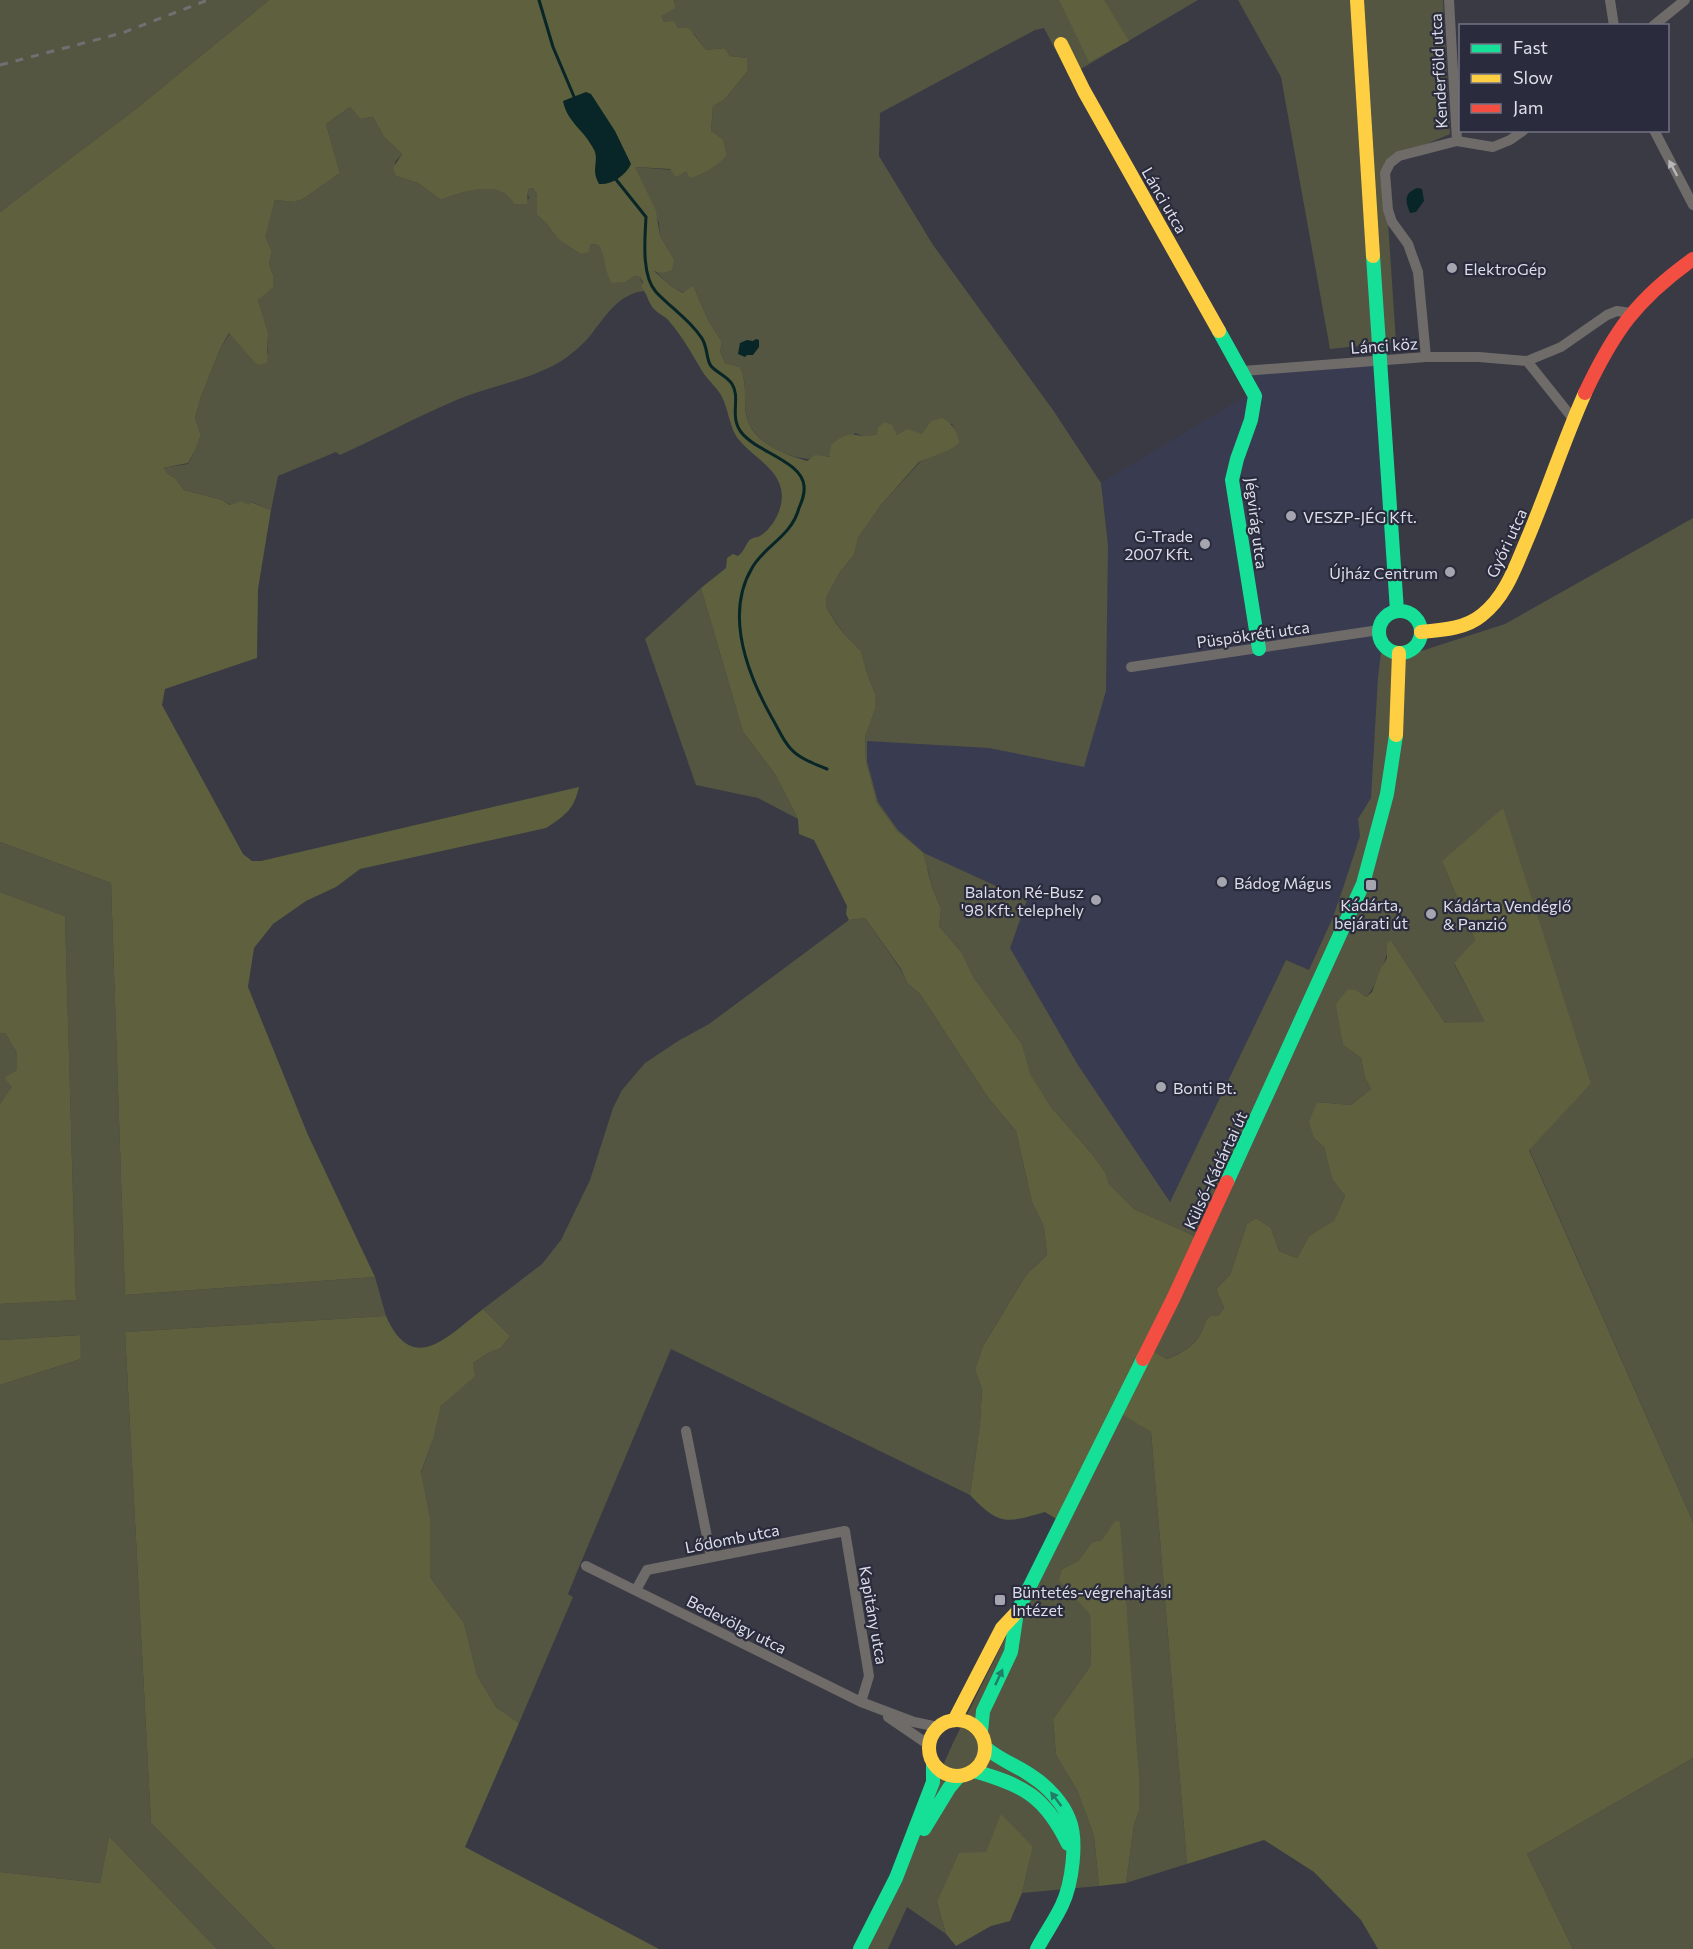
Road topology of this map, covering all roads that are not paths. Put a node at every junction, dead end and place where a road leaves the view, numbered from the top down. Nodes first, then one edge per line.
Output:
1 (1357, 0) edge
2 (1449, 0) edge
3 (1610, 0) edge
4 (1685, 0) edge
5 (1614, 24) edge
6 (1655, 24) edge
7 (1061, 44) dead end
8 (1521, 132) edge
9 (1655, 132) edge
10 (1457, 141) junction
11 (1693, 205) edge
12 (1693, 259) edge
13 (1631, 313) junction
14 (1426, 357) junction
15 (1379, 361) junction
16 (1527, 361) junction
17 (1243, 371) junction
18 (1574, 420) junction
19 (1397, 611) junction
20 (1379, 630) junction
21 (1421, 632) junction
22 (1259, 649) junction
23 (1400, 653) junction
24 (1131, 666) dead end
25 (686, 1431) dead end
26 (845, 1531) joint
27 (711, 1557) junction
28 (586, 1566) dead end
29 (636, 1590) junction
30 (1017, 1612) junction
31 (861, 1702) junction
32 (876, 1709) junction
33 (956, 1719) junction
34 (938, 1727) junction
35 (981, 1732) junction
36 (929, 1745) junction
37 (986, 1748) junction
38 (933, 1763) junction
39 (974, 1771) junction
40 (959, 1776) junction
41 (1071, 1853) junction
42 (896, 1878) junction
43 (860, 1949) edge
44 (1037, 1949) edge

1 - 15 main road
2 - 10 street, Kenderföld utca
3 - 5 street
4 - 6 street
7 - 17 main road, Lánci utca
8 - 10 street
11 -> 9 street
10 - 14 street
12 - 13 main road, Győri utca
13 - 16 street
13 - 18 main road, Győri utca
14 - 15 street, Lánci köz
14 - 16 street, Lánci köz
15 - 17 street, Lánci köz
15 - 19 main road
16 - 18 street
17 - 22 main road, Jégvirág utca
18 - 21 main road, Győri utca
19 - 20 main road
19 - 21 main road
20 - 22 street, Püspökréti utca
20 - 23 main road
21 - 23 main road
22 - 24 street, Püspökréti utca
23 - 30 main road, Külső-Kádártai út
25 - 27 street
26 - 27 street, Lődomb utca
26 - 31 street, Kapitány utca
27 - 29 street, Lődomb utca
28 - 29 street, Bedevölgy utca
29 - 31 street, Bedevölgy utca
30 - 33 main road, Külső-Kádártai út
35 -> 30 main road, Külső-Kádártai út
31 - 32 street, Bedevölgy utca
32 - 34 street, Bedevölgy utca
32 - 36 street, Bedevölgy utca
33 - 34 main road
33 - 35 main road
34 - 36 main road
35 - 37 main road
36 - 38 main road
37 - 39 main road
41 -> 37 main road
38 - 40 main road
38 - 42 main road
39 - 40 main road
39 - 41 main road
40 - 42 main road
41 - 44 main road
42 - 43 main road

